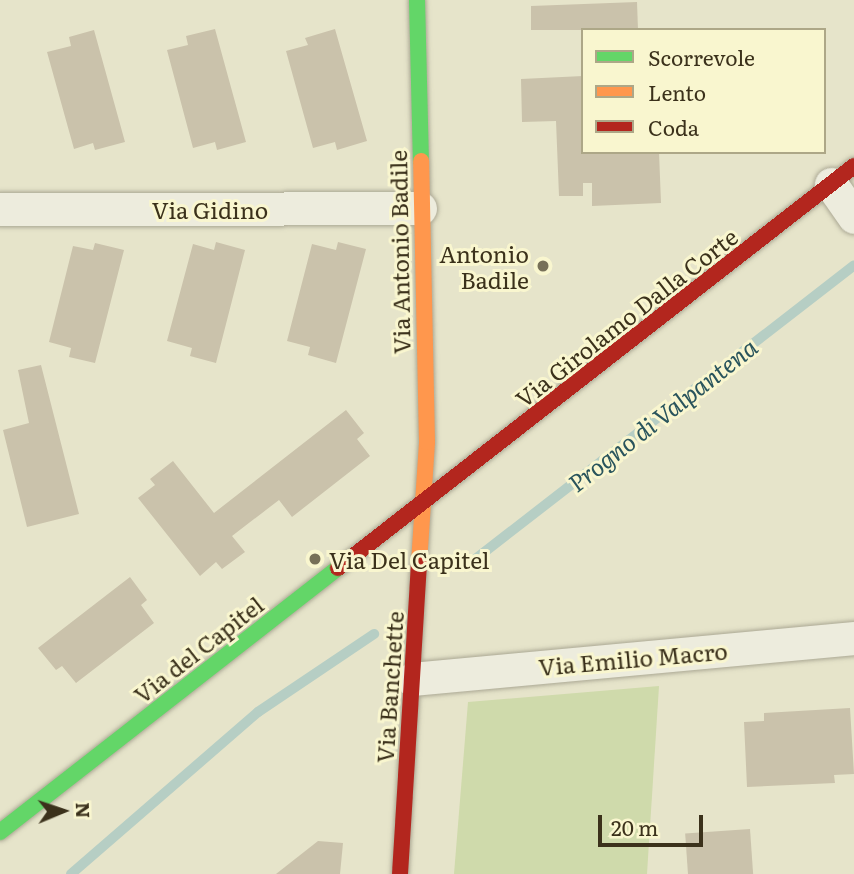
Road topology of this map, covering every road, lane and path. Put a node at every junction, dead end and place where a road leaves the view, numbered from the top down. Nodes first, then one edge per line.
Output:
1 (417, 0) edge
2 (842, 175) edge
3 (420, 208) junction
4 (0, 209) edge
5 (854, 217) edge
6 (424, 502) junction
7 (854, 638) edge
8 (412, 679) junction
9 (0, 832) edge
10 (400, 874) edge

1 - 3 street, Via Antonio Badile
2 - 5 street
2 - 6 street, Via Girolamo Dalla Corte
3 - 4 street, Via Gidino
3 - 6 street, Via Antonio Badile
6 - 8 street, Via Banchette
6 - 9 street, Via del Capitel
7 - 8 street, Via Emilio Macro
8 - 10 street, Via Banchette

